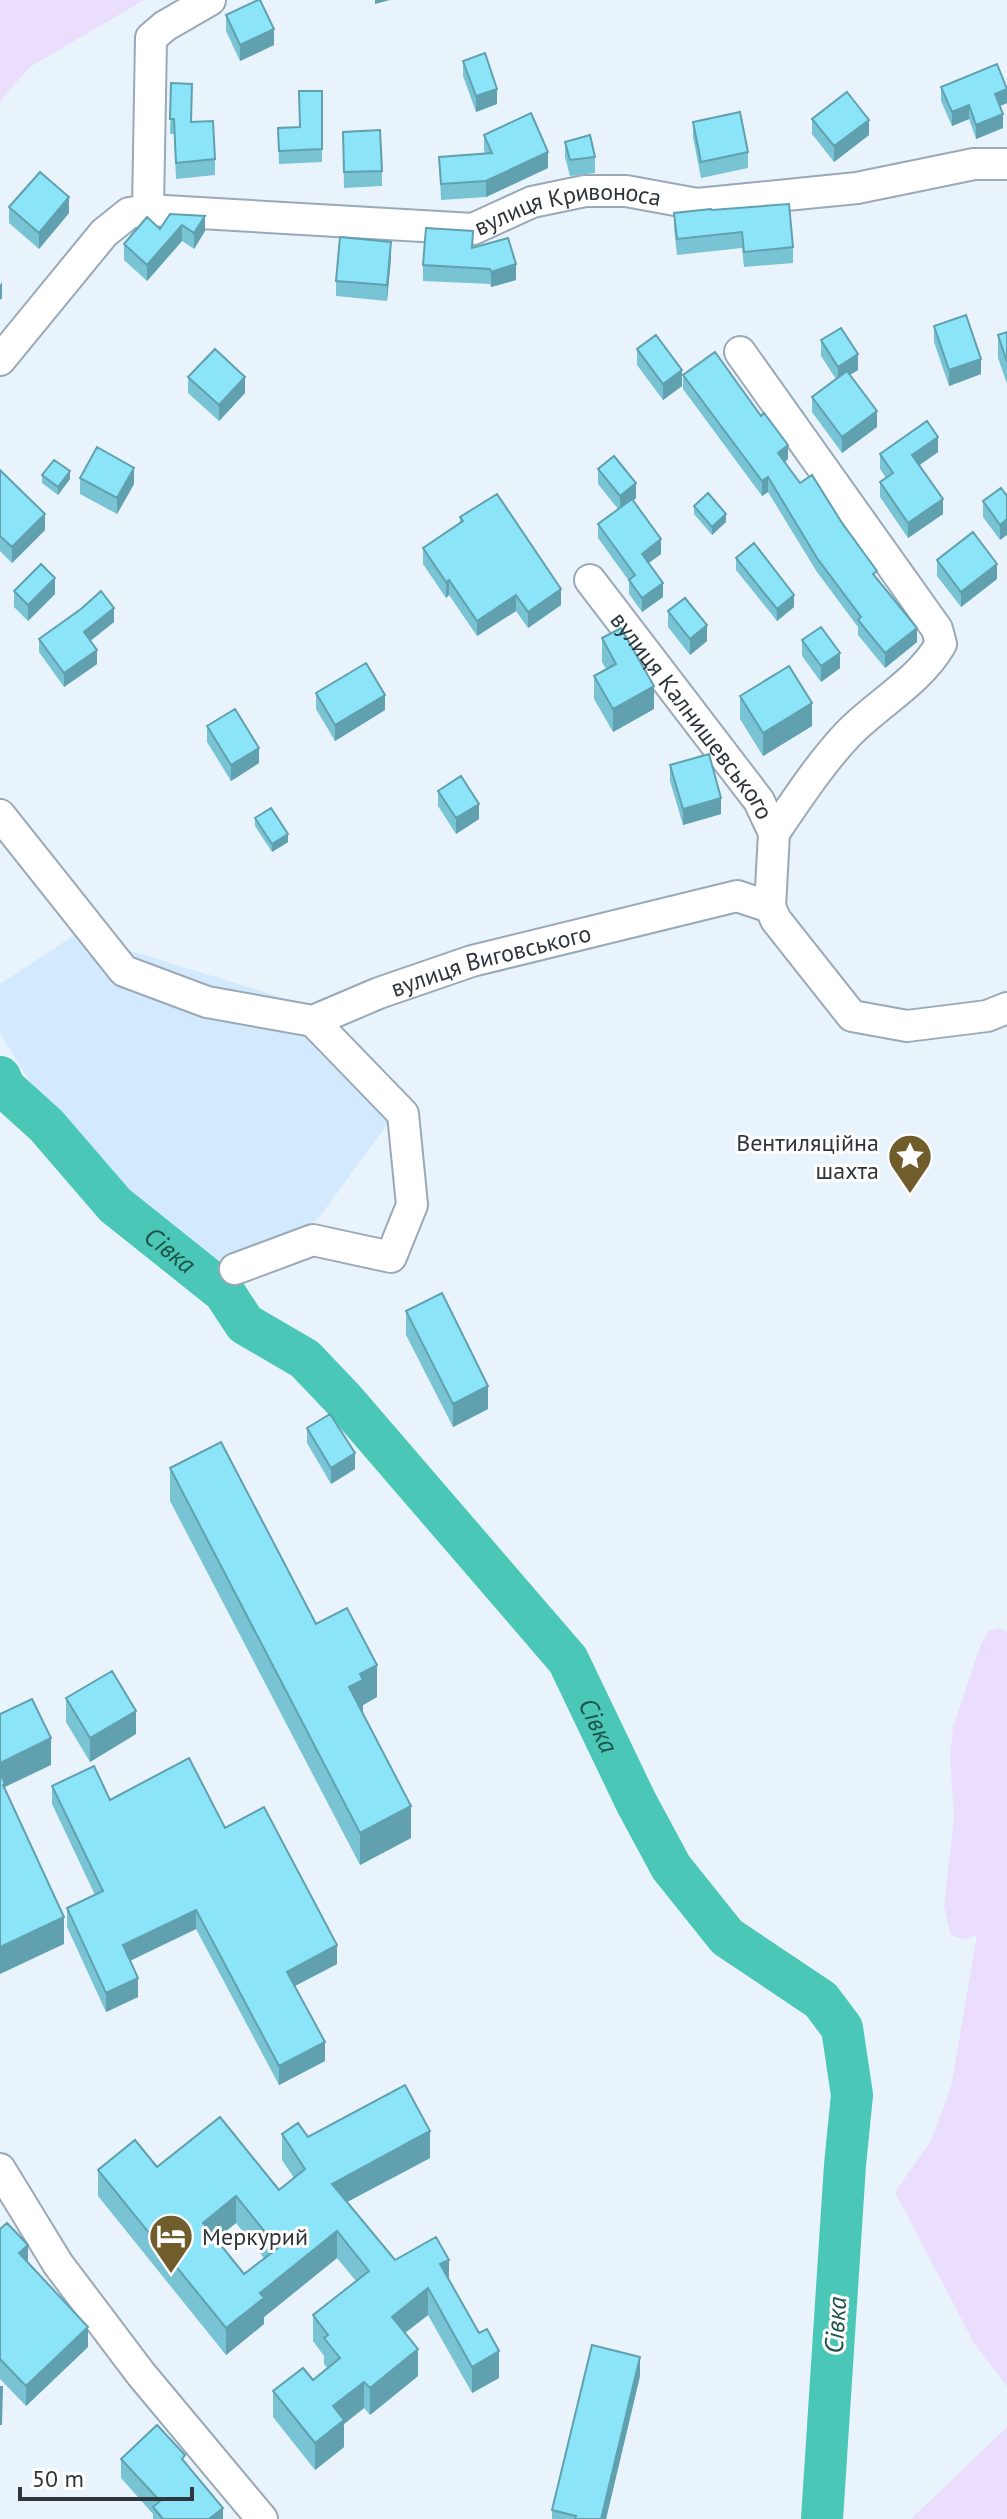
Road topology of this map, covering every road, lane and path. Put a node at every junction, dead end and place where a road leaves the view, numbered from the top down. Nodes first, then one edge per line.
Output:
1 (210, 0) edge
2 (1007, 164) edge
3 (148, 210) junction
4 (740, 352) dead end
5 (0, 360) edge
6 (590, 580) dead end
7 (0, 815) edge
8 (774, 833) junction
9 (770, 907) junction
10 (1007, 1008) edge
11 (313, 1021) junction
12 (235, 1269) dead end
13 (0, 2169) edge
14 (262, 2519) edge

1 - 3 street
2 - 3 street, вулиця Кривоноса
3 - 5 street, вулиця Кривоноса
4 - 8 street
6 - 8 street, вулиця Калнишевського
7 - 11 street
8 - 9 street, вулиця Калнишевського
9 - 10 street
9 - 11 street, вулиця Виговського
11 - 12 street
13 - 14 street

